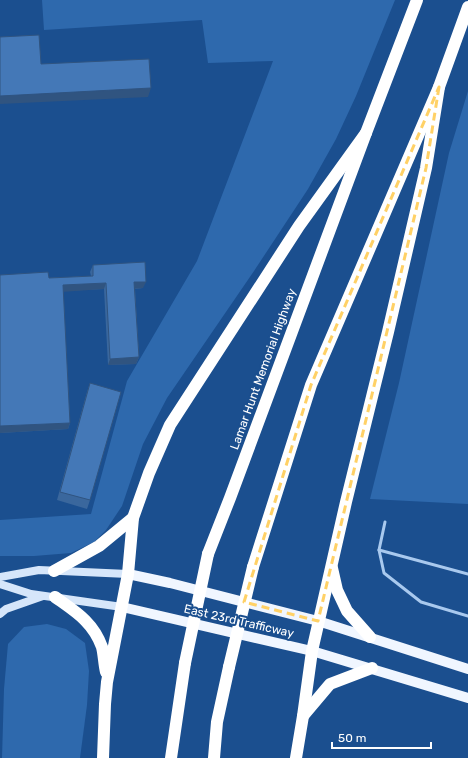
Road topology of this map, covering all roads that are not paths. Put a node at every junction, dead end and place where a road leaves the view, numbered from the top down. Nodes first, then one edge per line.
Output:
1 (417, 0) edge
2 (468, 7) edge
3 (439, 87) junction
4 (366, 133) junction
5 (133, 518) junction
6 (385, 522) dead end
7 (379, 550) junction
8 (331, 564) junction
9 (54, 571) junction
10 (128, 574) junction
11 (468, 574) edge
12 (0, 577) edge
13 (0, 584) edge
14 (49, 597) junction
15 (122, 607) junction
16 (0, 614) edge
17 (468, 616) edge
18 (318, 621) junction
19 (370, 637) junction
20 (312, 651) junction
21 (372, 668) junction
22 (468, 669) edge
23 (107, 682) junction
24 (468, 698) edge
25 (303, 716) junction
26 (103, 758) edge
27 (171, 758) edge
28 (214, 758) edge
29 (296, 758) edge

1 - 4 highway, Lamar Hunt Memorial Highway
2 - 3 highway
3 - 8 highway
3 - 28 highway, bridge
4 - 5 highway
4 - 27 highway, Lamar Hunt Memorial Highway, bridge
5 - 9 highway
5 - 10 highway
6 - 7 lane
7 - 11 lane
7 - 17 lane
8 - 18 highway
8 - 19 highway
9 - 10 main road, East 23rd Trafficway
9 - 12 main road, East 23rd Trafficway
10 - 15 highway
10 - 18 main road, East 23rd Trafficway
13 - 14 main road, East 23rd Trafficway
14 - 15 main road, East 23rd Trafficway
14 - 16 main road
14 - 23 highway
15 - 20 main road, East 23rd Trafficway
15 - 23 highway
18 - 19 main road, East 23rd Trafficway
18 - 20 highway
19 - 22 main road, East 23rd Trafficway
20 - 21 main road, East 23rd Trafficway
20 - 25 highway
21 - 24 main road, East 23rd Trafficway
21 - 25 highway
23 - 26 highway
25 - 29 highway

